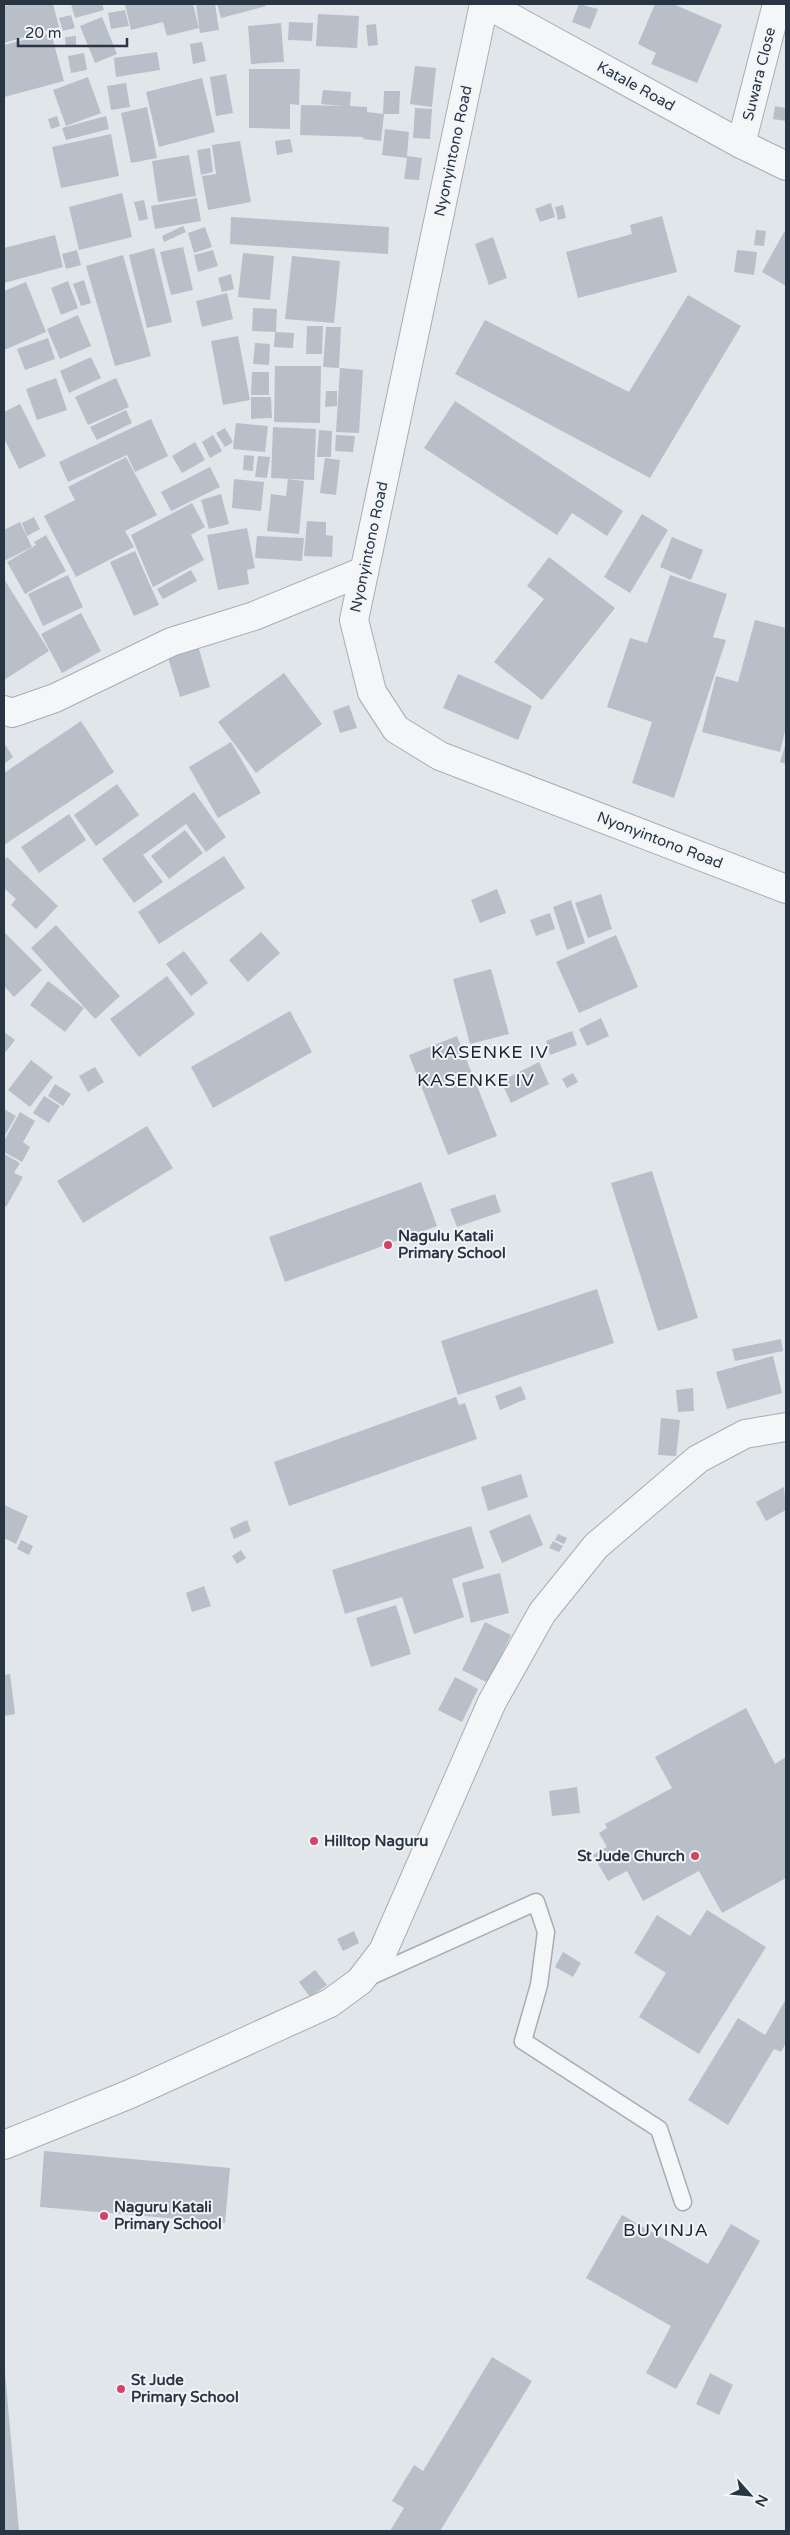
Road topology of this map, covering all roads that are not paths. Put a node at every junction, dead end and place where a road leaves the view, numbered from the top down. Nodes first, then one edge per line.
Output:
1 (485, 4) edge
2 (777, 4) edge
3 (741, 144) junction
4 (786, 166) edge
5 (364, 571) junction
6 (4, 710) edge
7 (786, 889) edge
8 (786, 1427) edge
9 (360, 1981) junction
10 (4, 2145) edge
11 (683, 2202) dead end

1 - 3 street, Katale Road
1 - 5 street, Nyonyintono Road
2 - 3 street, Suwara Close
3 - 4 street, Katale Road
5 - 6 street
5 - 7 street, Nyonyintono Road
8 - 9 street
9 - 10 street
9 - 11 lane

